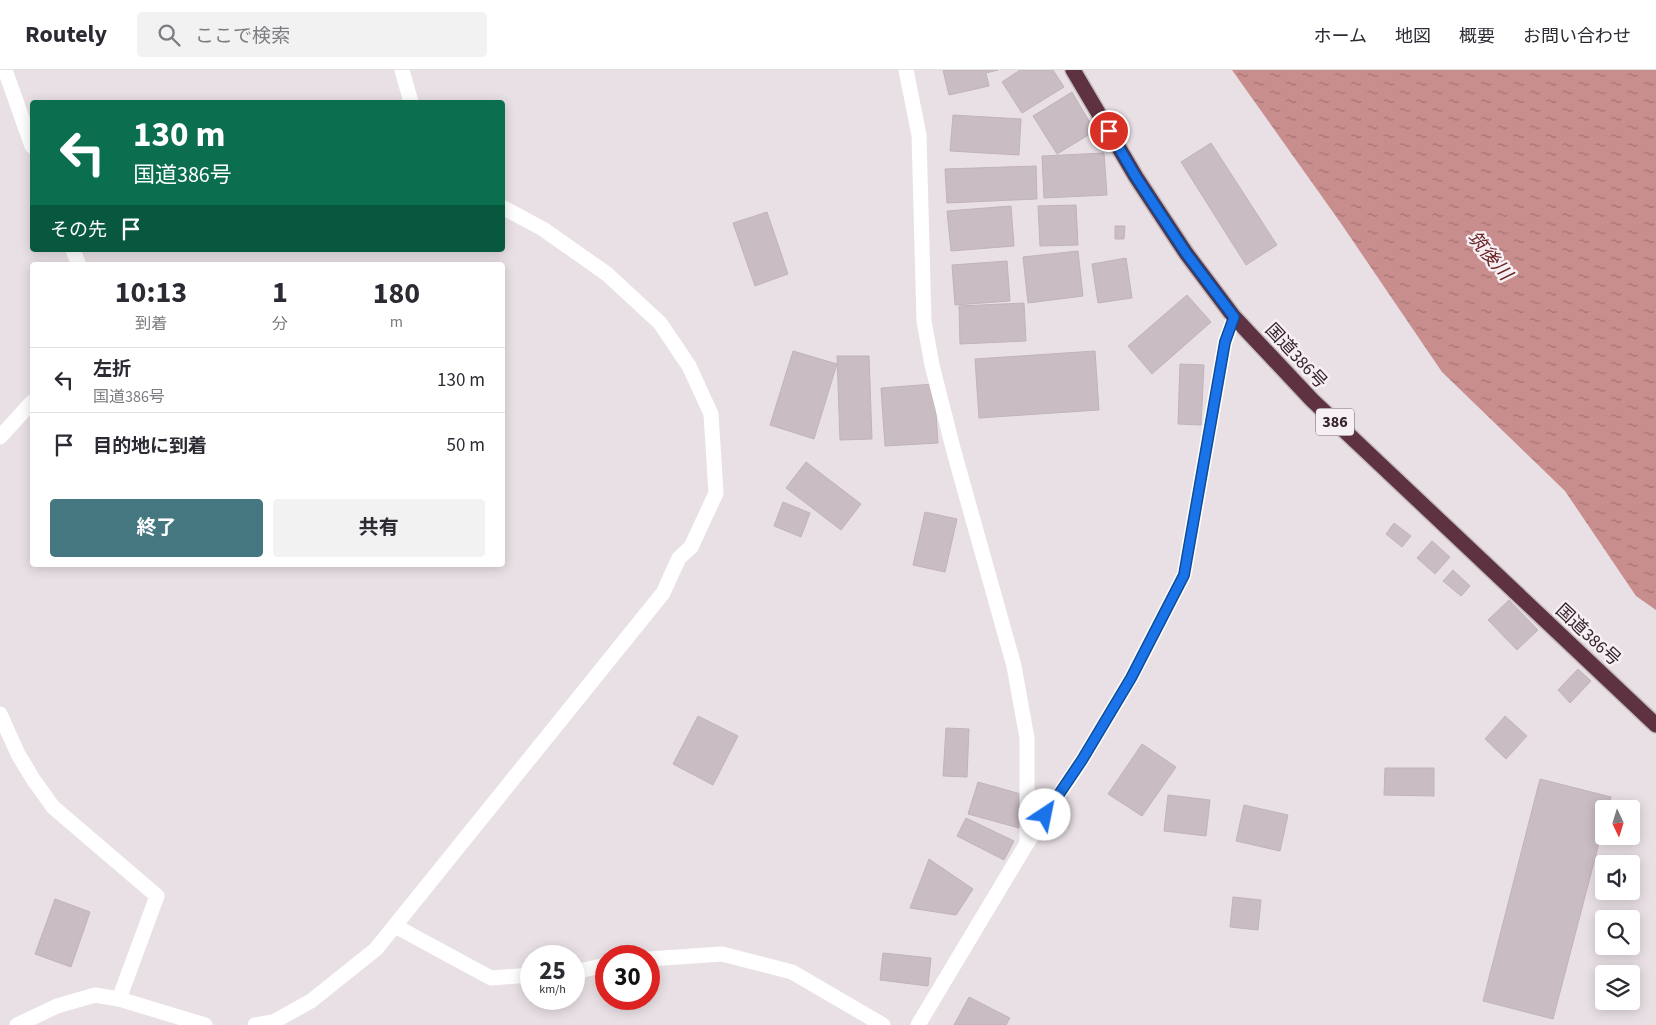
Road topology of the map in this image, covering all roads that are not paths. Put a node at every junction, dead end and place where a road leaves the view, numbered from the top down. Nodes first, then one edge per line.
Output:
1 (5, 70) edge
2 (402, 70) edge
3 (906, 70) edge
4 (1073, 70) edge
5 (410, 100) edge
6 (30, 140) edge
7 (505, 209) edge
8 (1234, 317) junction
9 (30, 404) edge
10 (0, 436) edge
11 (0, 714) edge
12 (1656, 725) edge
13 (1027, 843) junction
14 (395, 926) junction
15 (660, 958) edge
16 (520, 976) edge
17 (119, 999) junction
18 (17, 1025) edge
19 (205, 1025) edge
20 (255, 1025) edge
21 (883, 1025) edge
22 (918, 1025) edge

1 - 6 street
2 - 5 street
3 - 13 street
4 - 8 highway, 国道386号 / 386
7 - 14 street
8 - 12 highway, 国道386号 / 386
8 - 13 street
9 - 10 street
11 - 17 street
13 - 22 street
14 - 16 street
14 - 20 street
15 - 21 street
17 - 18 street
17 - 19 street

